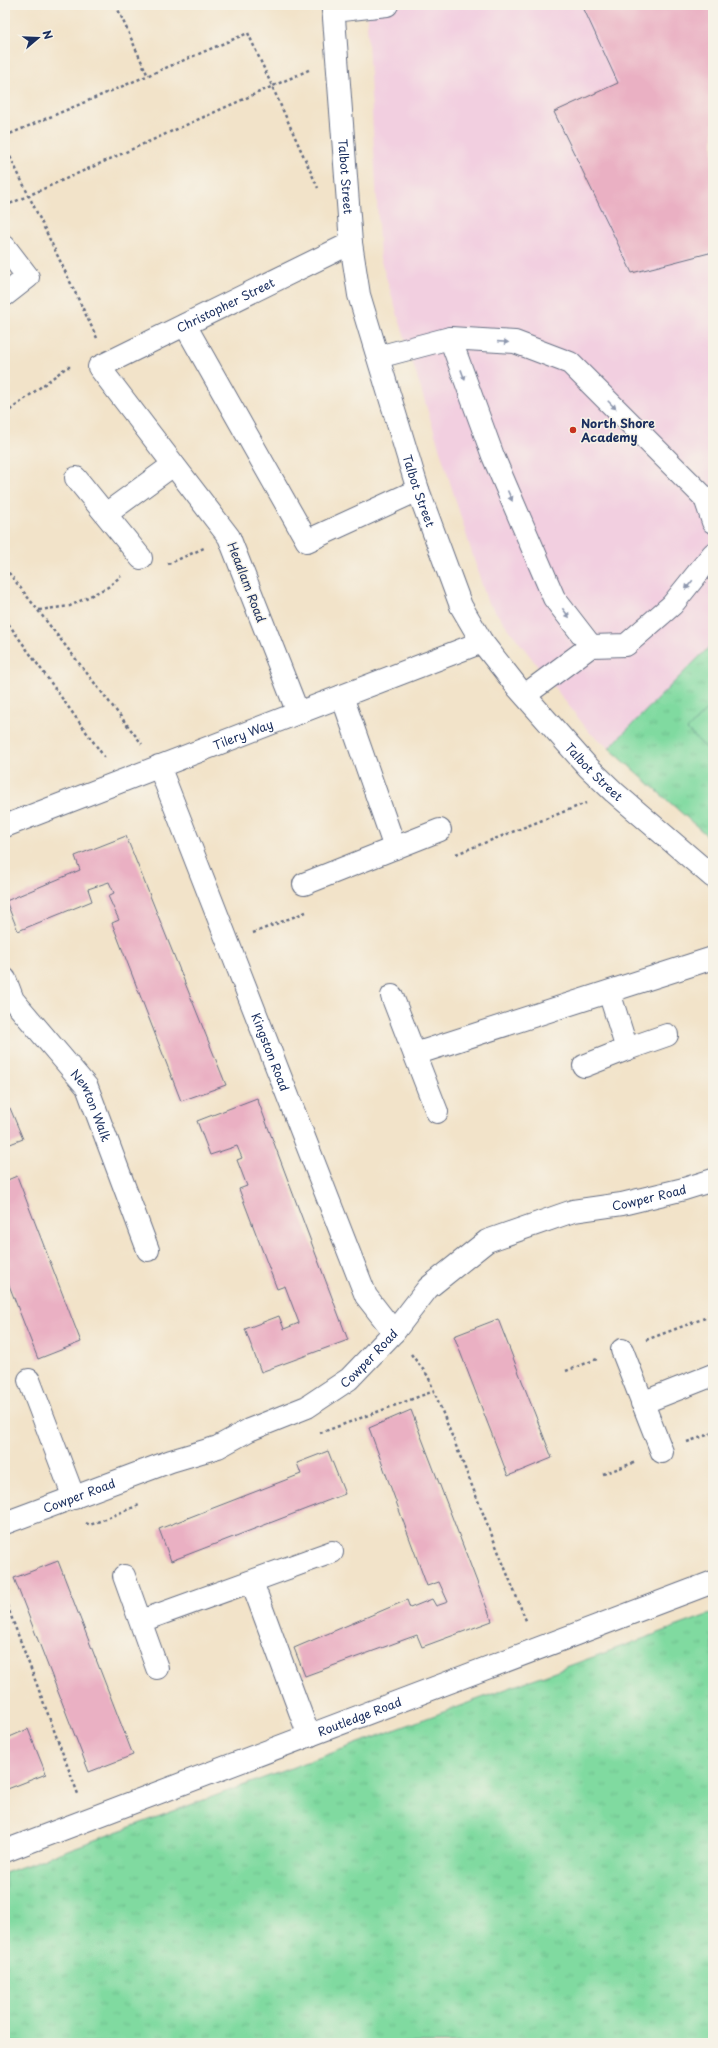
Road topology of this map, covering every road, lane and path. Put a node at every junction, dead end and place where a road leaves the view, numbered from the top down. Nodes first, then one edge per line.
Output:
1 (116, 5) edge
2 (387, 5) edge
3 (333, 8) edge
4 (338, 57) junction
5 (148, 76) junction
6 (272, 87) junction
7 (5, 136) edge
8 (5, 146) edge
9 (320, 192) dead end
10 (28, 196) junction
11 (5, 206) edge
12 (351, 243) junction
13 (5, 247) edge
14 (5, 295) edge
15 (185, 325) junction
16 (450, 338) junction
17 (378, 357) junction
18 (104, 365) junction
19 (5, 414) edge
20 (173, 465) junction
21 (76, 478) dead end
22 (418, 490) junction
23 (106, 514) junction
24 (713, 522) edge
25 (713, 554) edge
26 (140, 558) dead end
27 (5, 568) edge
28 (5, 619) edge
29 (482, 642) junction
30 (591, 646) junction
31 (525, 695) junction
32 (342, 696) junction
33 (298, 713) junction
34 (159, 766) junction
35 (122, 781) junction
36 (5, 826) edge
37 (440, 830) dead end
38 (395, 848) junction
39 (713, 877) edge
40 (304, 884) dead end
41 (713, 958) edge
42 (5, 979) edge
43 (609, 992) junction
44 (392, 996) dead end
45 (667, 1036) dead end
46 (627, 1049) junction
47 (415, 1054) junction
48 (584, 1066) dead end
49 (437, 1112) dead end
50 (713, 1180) edge
51 (148, 1250) dead end
52 (394, 1332) junction
53 (622, 1350) dead end
54 (713, 1375) edge
55 (29, 1380) dead end
56 (642, 1403) junction
57 (662, 1452) dead end
58 (74, 1498) junction
59 (5, 1523) edge
60 (332, 1552) dead end
61 (124, 1576) dead end
62 (252, 1582) junction
63 (713, 1582) edge
64 (5, 1600) edge
65 (142, 1621) junction
66 (538, 1649) junction
67 (157, 1668) dead end
68 (309, 1736) junction
69 (88, 1820) junction
70 (5, 1851) edge

1 - 5 path
2 - 3 street
3 - 4 street, Talbot Street
4 - 6 path
4 - 12 street, Talbot Street
5 - 6 path
5 - 7 path
6 - 9 path
6 - 10 path
8 - 10 path
10 - 11 path
10 - 18 path
12 - 15 street, Christopher Street
12 - 17 street, Talbot Street
13 - 14 street
15 - 18 street, Christopher Street
15 - 22 street
16 - 17 street
16 -> 24 street
16 -> 30 street
17 - 22 street, Talbot Street
18 - 19 path
18 - 20 street, Headlam Road
20 - 23 street
20 - 33 street, Headlam Road
21 - 23 street
22 - 29 street, Talbot Street
23 - 26 street
25 -> 30 street
27 - 34 path
28 - 35 path
29 - 31 street, Talbot Street
29 - 32 street, Tilery Way
30 - 31 street
31 - 39 street, Talbot Street
32 - 33 street, Tilery Way
32 - 38 street
33 - 34 street, Tilery Way
34 - 35 street, Tilery Way
34 - 52 street, Kingston Road
35 - 36 street, Tilery Way
37 - 38 street
38 - 40 street
41 - 43 street
42 - 51 street, Newton Walk
43 - 46 street
43 - 47 street
44 - 47 street
45 - 46 street
46 - 48 street
47 - 49 street
50 - 52 street, Cowper Road
52 - 58 street, Cowper Road
52 - 66 path
53 - 56 street
54 - 56 street
55 - 58 street
56 - 57 street
58 - 59 street, Cowper Road
60 - 62 street
61 - 65 street
62 - 65 street
62 - 68 street
63 - 66 street, Routledge Road
64 - 69 path
65 - 67 street
66 - 68 street, Routledge Road
68 - 69 street, Routledge Road
69 - 70 street, Routledge Road

